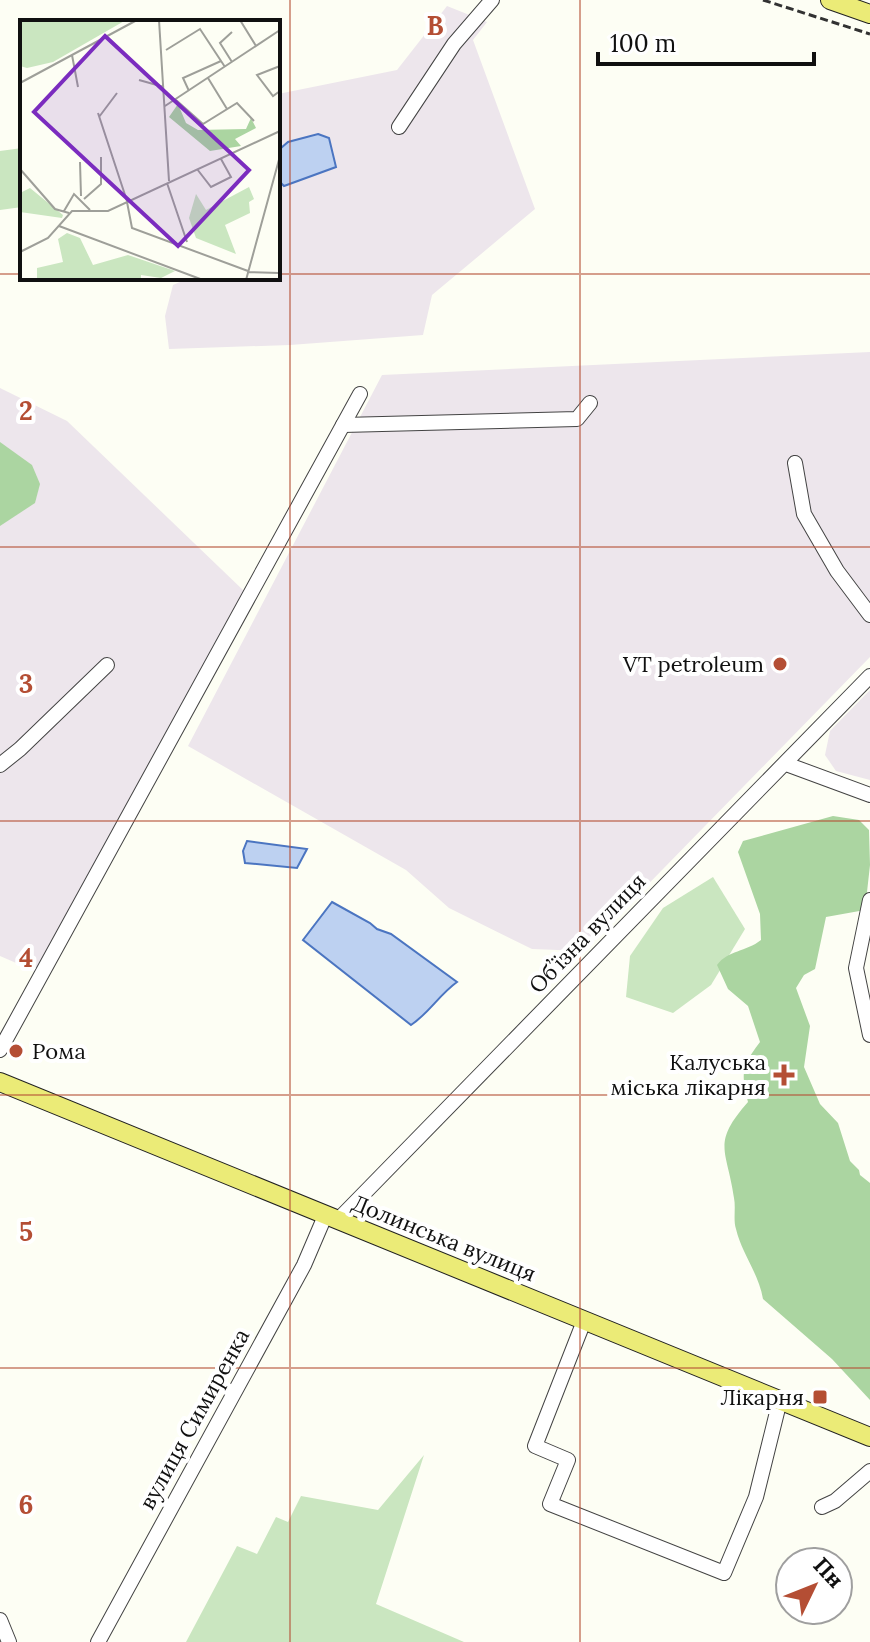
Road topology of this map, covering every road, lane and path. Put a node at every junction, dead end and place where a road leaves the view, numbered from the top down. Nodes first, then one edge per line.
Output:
1 (492, 0) edge
2 (763, 0) edge
3 (830, 0) edge
4 (870, 14) edge
5 (870, 34) edge
6 (399, 127) dead end
7 (360, 394) dead end
8 (590, 403) dead end
9 (343, 425) junction
10 (795, 463) dead end
11 (870, 615) edge
12 (107, 665) dead end
13 (870, 676) edge
14 (786, 764) junction
15 (0, 765) edge
16 (870, 795) edge
17 (870, 900) edge
18 (870, 1035) edge
19 (0, 1050) edge
20 (0, 1082) edge
21 (331, 1219) junction
22 (584, 1321) junction
23 (780, 1400) junction
24 (870, 1437) edge
25 (870, 1471) edge
26 (822, 1507) dead end
27 (0, 1620) edge
28 (9, 1642) edge
29 (98, 1642) edge

1 - 6 street
2 - 5 path
3 - 4 main road
7 - 9 street
8 - 9 street
9 - 19 street
10 - 11 street
12 - 15 street
13 - 14 street, Обʼїзна вулиця
14 - 16 street
14 - 21 street, Обʼїзна вулиця
17 - 18 street
20 - 21 main road, Долинська вулиця
21 - 22 main road, Долинська вулиця
21 - 29 street, вулиця Симиренка
22 - 23 main road, Долинська вулиця
22 - 23 street
23 - 24 main road, Долинська вулиця
25 - 26 street
27 - 28 street

